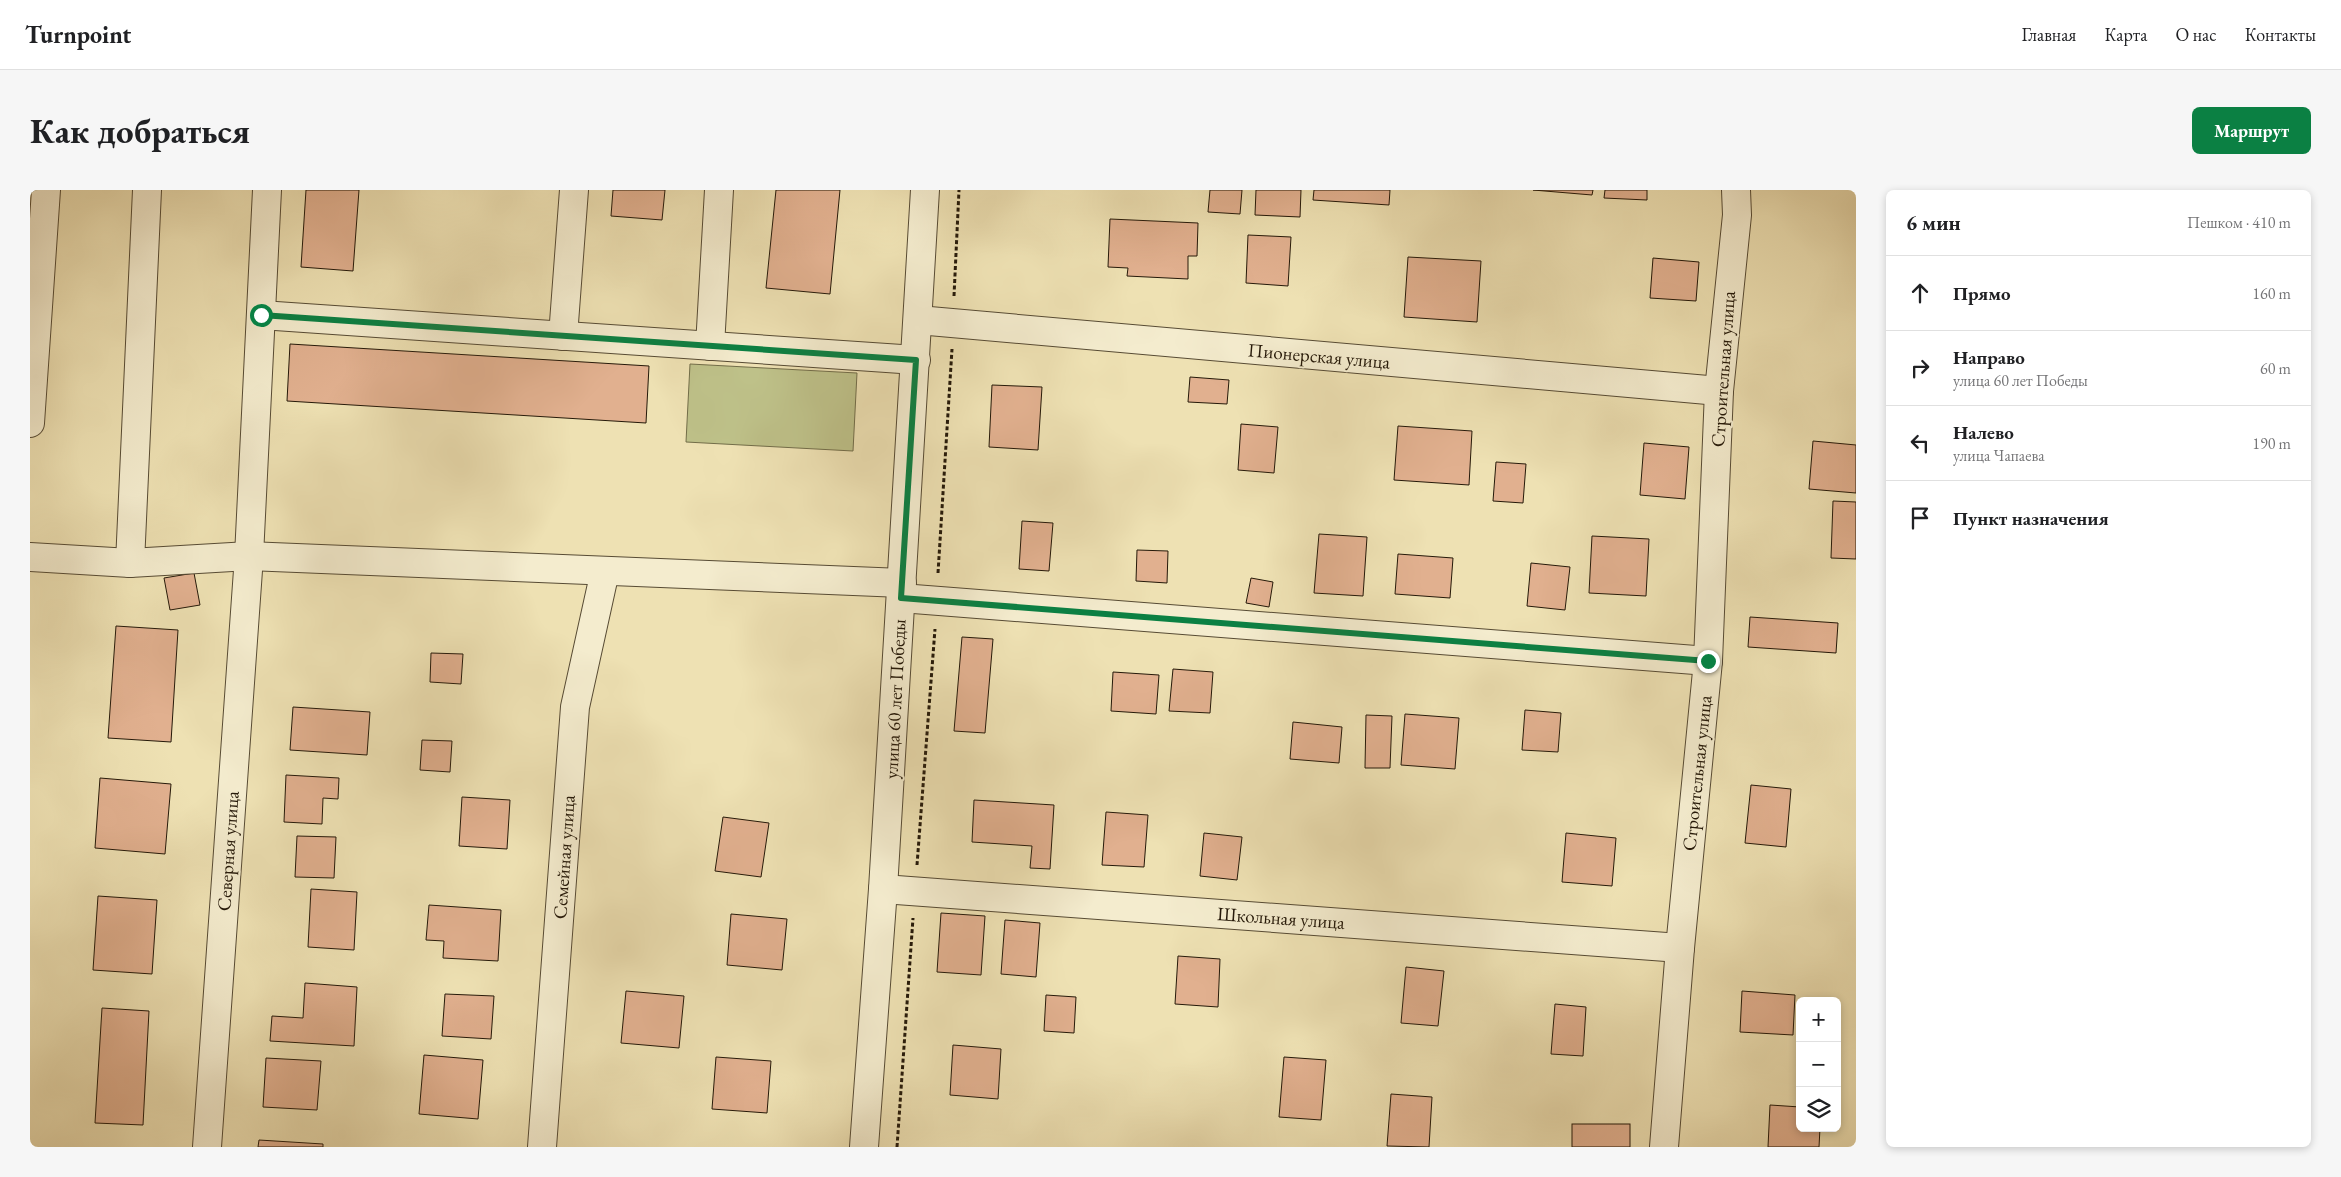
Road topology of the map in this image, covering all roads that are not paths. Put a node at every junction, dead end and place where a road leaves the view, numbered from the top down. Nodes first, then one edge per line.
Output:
1 (46, 190) edge
2 (147, 190) edge
3 (267, 190) edge
4 (574, 190) edge
5 (720, 190) edge
6 (925, 190) edge
7 (1736, 190) edge
8 (261, 315) junction
9 (918, 320) junction
10 (564, 336) junction
11 (710, 346) junction
12 (916, 360) junction
13 (1719, 391) junction
14 (30, 423) edge
15 (249, 556) junction
16 (30, 557) edge
17 (130, 563) junction
18 (605, 571) junction
19 (902, 590) junction
20 (1708, 661) junction
21 (883, 889) junction
22 (1680, 948) junction
23 (207, 1147) edge
24 (542, 1147) edge
25 (864, 1147) edge
26 (1664, 1147) edge

1 - 14 street
2 - 17 street
3 - 8 street, Северная улица
4 - 10 street
5 - 11 street
6 - 9 street, улица 60 лет Победы
7 - 13 street, Строительная улица
8 - 10 street
8 - 15 street, Северная улица
9 - 12 street, улица 60 лет Победы
9 - 13 street, Пионерская улица
10 - 11 street
11 - 12 street
12 - 19 street, улица 60 лет Победы
13 - 20 street, Строительная улица
15 - 17 street
15 - 18 street
15 - 23 street, Северная улица
16 - 17 street
18 - 19 street
18 - 24 street, Семейная улица
19 - 20 street
19 - 21 street, улица 60 лет Победы
20 - 22 street, Строительная улица
21 - 22 street, Школьная улица
21 - 25 street, улица 60 лет Победы
22 - 26 street, Строительная улица

